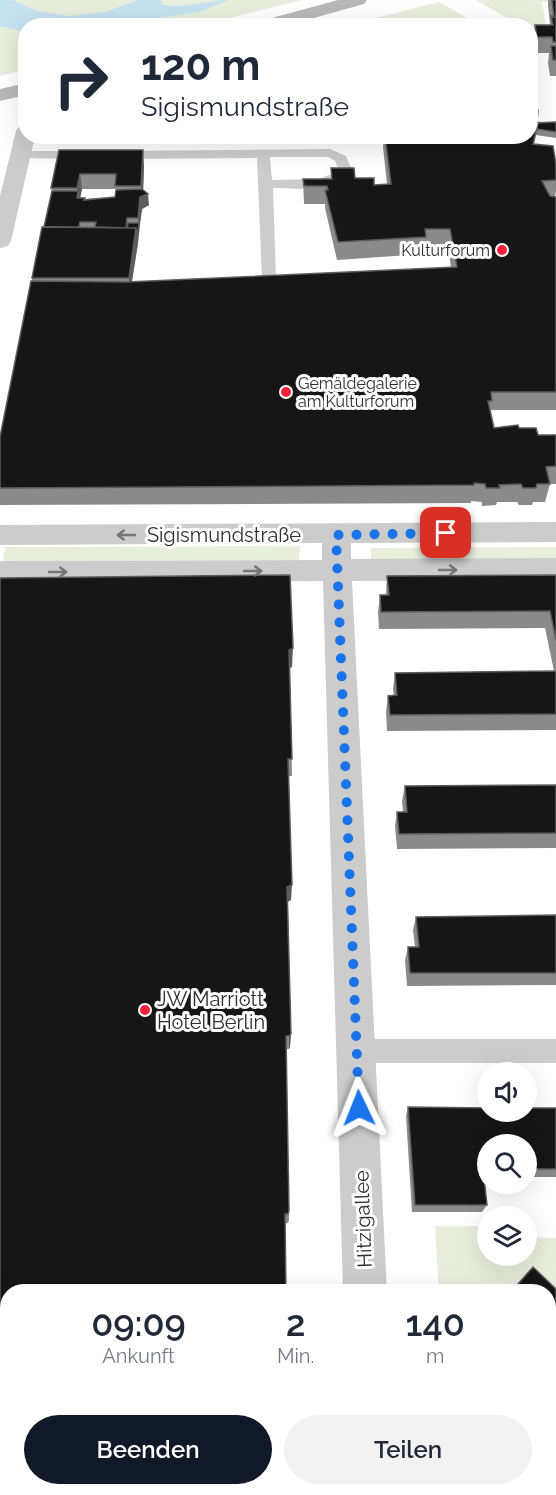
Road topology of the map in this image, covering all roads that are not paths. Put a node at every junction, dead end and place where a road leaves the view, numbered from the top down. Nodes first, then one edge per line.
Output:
1 (358, 0) edge
2 (292, 18) edge
3 (18, 92) edge
4 (0, 95) edge
5 (23, 144) edge
6 (263, 154) junction
7 (20, 155) junction
8 (266, 184) junction
9 (0, 241) edge
10 (269, 278) edge
11 (556, 532) edge
12 (0, 535) edge
13 (336, 535) junction
14 (556, 569) edge
15 (338, 570) junction
16 (0, 572) edge
17 (357, 1051) junction
18 (556, 1051) edge
19 (365, 1284) edge

1 - 2 main road
3 - 4 main road
5 - 7 street
6 - 7 lane
6 - 8 lane
6 - 8 lane
7 - 9 street
8 - 10 lane
11 - 13 street, Sigismundstraße
13 -> 12 street, Sigismundstraße
13 - 15 street, Hitzigallee
15 -> 14 street, Sigismundstraße
16 -> 15 street, Sigismundstraße
15 - 17 street, Hitzigallee
17 - 18 lane
17 - 19 street, Hitzigallee

